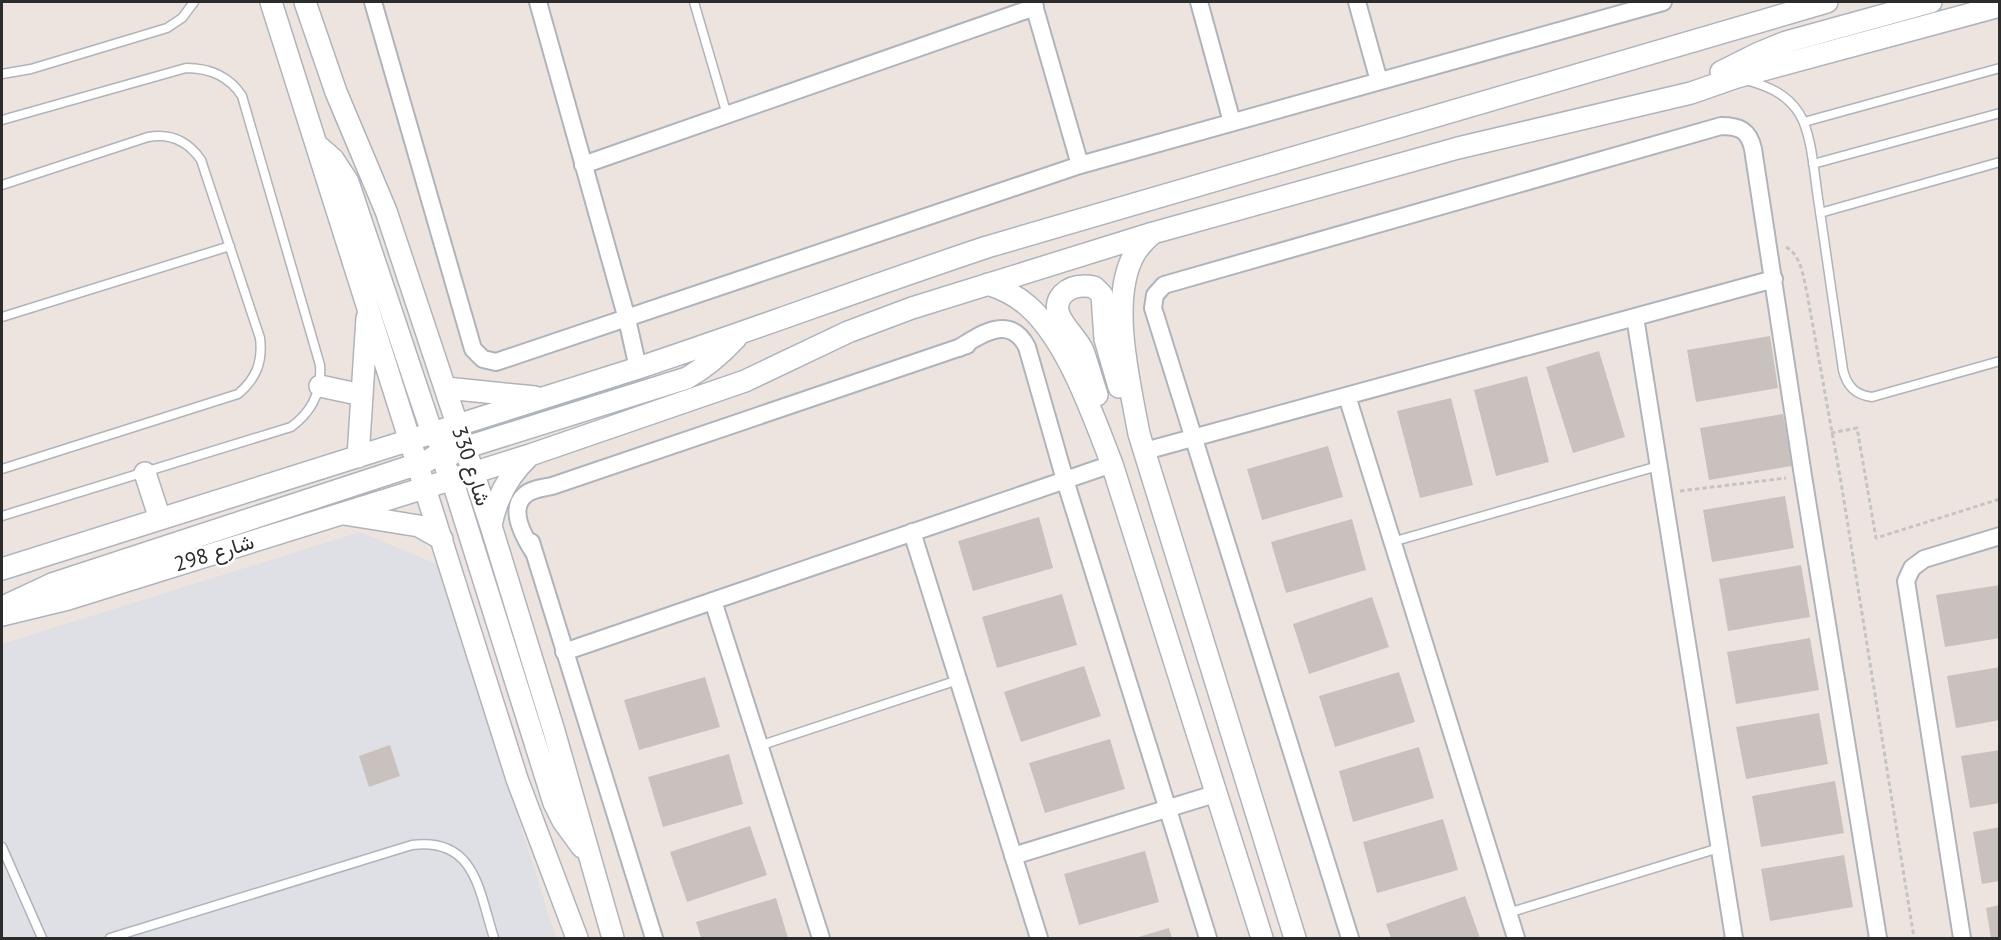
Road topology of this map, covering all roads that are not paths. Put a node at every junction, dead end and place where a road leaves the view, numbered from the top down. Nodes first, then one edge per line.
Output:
1 (194, 2) edge
2 (271, 2) edge
3 (305, 2) edge
4 (373, 2) edge
5 (538, 2) edge
6 (694, 2) edge
7 (1199, 2) edge
8 (1357, 2) edge
9 (1663, 2) edge
10 (1827, 2) edge
11 (1931, 2) edge
12 (1034, 4) edge
13 (2000, 6) edge
14 (2000, 68) edge
15 (2, 74) edge
16 (1737, 77) junction
17 (1379, 81) junction
18 (1691, 93) junction
19 (2000, 113) edge
20 (727, 115) junction
21 (2, 120) edge
22 (1232, 122) junction
23 (1804, 122) junction
24 (316, 144) junction
25 (2000, 162) edge
26 (1813, 164) junction
27 (583, 165) junction
28 (1080, 165) junction
29 (2, 185) edge
30 (1820, 213) junction
31 (1153, 233) junction
32 (230, 246) junction
33 (1774, 279) junction
34 (988, 284) junction
35 (367, 305) junction
36 (2, 317) edge
37 (1635, 317) junction
38 (627, 319) junction
39 (740, 334) junction
40 (2000, 361) edge
41 (638, 368) junction
42 (320, 386) junction
43 (446, 388) junction
44 (362, 395) junction
45 (1347, 396) junction
46 (544, 398) junction
47 (457, 425) junction
48 (1194, 438) junction
49 (411, 440) junction
50 (1142, 442) junction
51 (530, 455) junction
52 (442, 456) junction
53 (358, 457) junction
54 (1112, 464) junction
55 (1658, 466) junction
56 (2, 469) edge
57 (145, 473) junction
58 (472, 473) junction
59 (1065, 480) junction
60 (426, 487) junction
61 (341, 513) junction
62 (2, 516) edge
63 (160, 519) junction
64 (491, 526) junction
65 (912, 532) junction
66 (2000, 536) edge
67 (442, 539) junction
68 (1392, 542) junction
69 (2, 568) edge
70 (713, 600) junction
71 (2, 608) edge
72 (2, 615) edge
73 (564, 652) junction
74 (958, 680) junction
75 (759, 746) junction
76 (1218, 793) junction
77 (1167, 808) junction
78 (2, 847) edge
79 (1719, 848) junction
80 (1013, 856) junction
81 (590, 858) junction
82 (1508, 913) junction
83 (42, 939) edge
84 (110, 939) edge
85 (494, 939) edge
86 (577, 939) edge
87 (613, 939) edge
88 (654, 939) edge
89 (821, 939) edge
90 (1039, 939) edge
91 (1208, 939) edge
92 (1262, 939) edge
93 (1295, 939) edge
94 (1350, 939) edge
95 (1516, 939) edge
96 (1734, 939) edge
97 (1878, 939) edge
98 (1962, 939) edge

1 - 15 lane
2 - 24 street, شارع 330
3 - 43 street, شارع 330
4 - 38 street
5 - 27 street
6 - 20 lane
7 - 22 street
8 - 17 street
9 - 17 street
10 - 39 street
11 - 18 street
12 - 20 street
12 - 28 street
13 - 16 street
14 - 23 lane
16 - 18 street
16 - 23 lane
17 - 22 street
18 - 31 street
19 - 26 lane
20 - 27 street
21 - 42 lane
22 - 28 street
23 - 26 lane
24 - 35 street, شارع 330
24 - 52 street
25 - 30 lane
26 - 30 lane
27 - 38 street
28 - 38 street
29 - 32 lane
30 - 40 lane
31 - 34 street
31 - 50 street
32 - 36 lane
32 - 56 lane
33 - 37 street
33 - 48 street
33 - 97 street
34 - 51 street
34 - 54 street
35 - 44 street
35 - 49 street, شارع 330
37 - 45 street
37 - 55 street
38 - 41 street
39 - 41 street
39 - 52 street
41 - 46 street
42 - 44 street
42 - 57 lane
43 - 46 street
43 - 47 street, شارع 330
44 - 53 street
45 - 48 street
45 - 68 street
46 - 47 street
47 - 52 street, شارع 330
48 - 50 street
48 - 94 street
49 - 52 street, شارع 330
49 - 53 street
50 - 54 street
50 - 93 street
51 - 58 street
51 - 64 street
52 - 58 street
52 - 60 street, شارع 330
52 - 71 street
52 - 81 street
53 - 63 street
54 - 59 street
54 - 76 street
55 - 68 lane
55 - 79 street
57 - 62 lane
57 - 63 street
58 - 64 street, شارع 330
59 - 65 street
59 - 73 street
59 - 77 street
60 - 61 street, شارع 298
60 - 67 street, شارع 330
61 - 67 street
61 - 72 street, شارع 298
63 - 69 street
64 - 81 street, شارع 330
65 - 70 street
65 - 74 street
66 - 98 street
67 - 86 street, شارع 330
68 - 82 street
70 - 73 street
70 - 75 street
73 - 88 street
74 - 75 lane
74 - 80 street
75 - 89 street
76 - 77 street
76 - 92 street
77 - 80 street
77 - 91 street
78 - 83 lane
79 - 82 lane
79 - 96 street
80 - 90 street
81 - 87 street, شارع 330
82 - 95 street
84 - 85 lane

